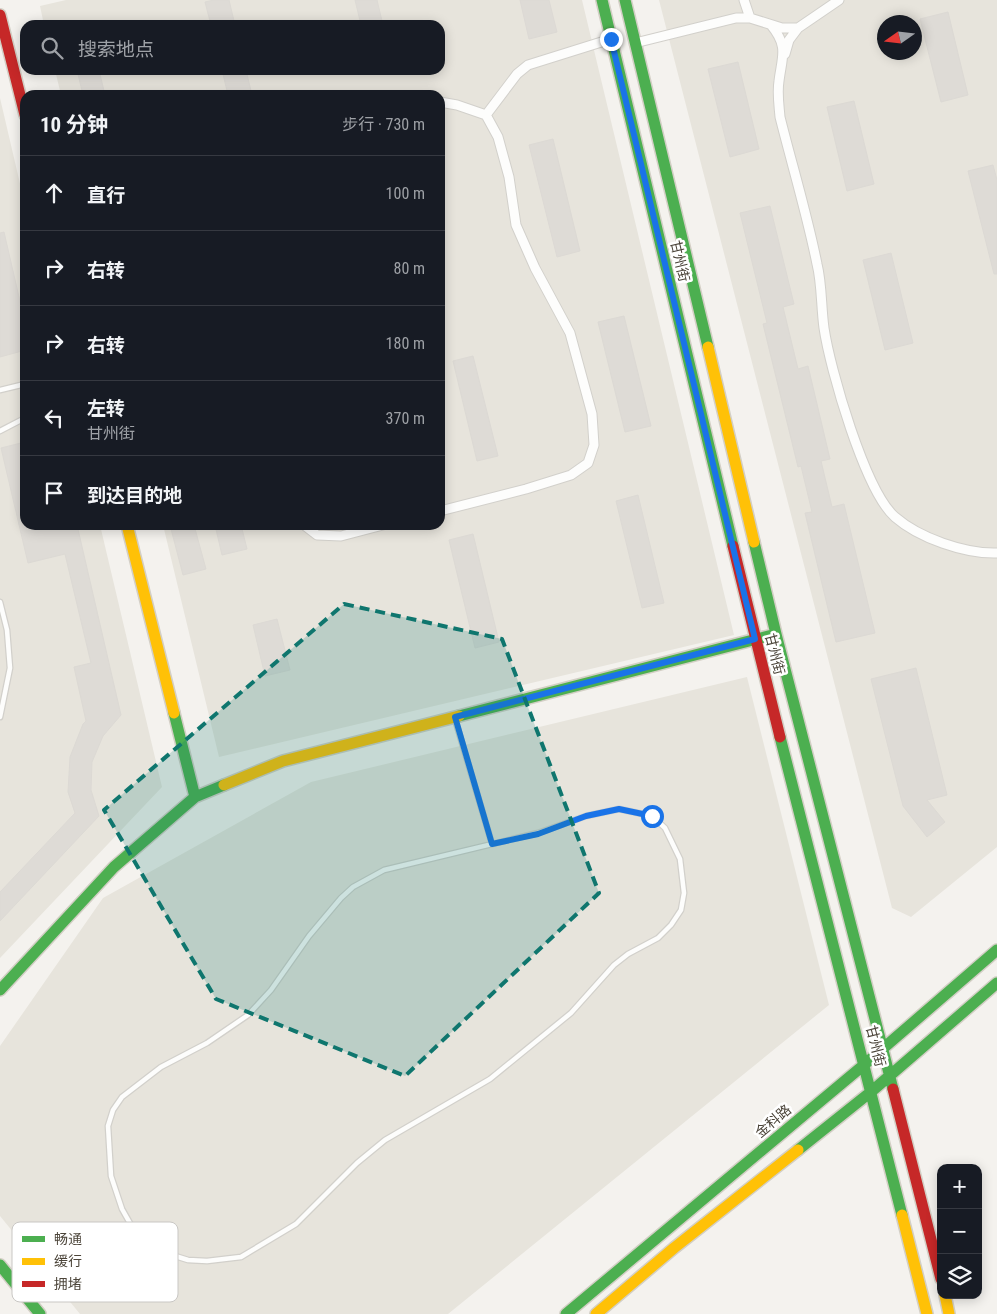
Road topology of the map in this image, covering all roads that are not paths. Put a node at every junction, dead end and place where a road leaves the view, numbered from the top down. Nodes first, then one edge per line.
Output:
1 (602, 0) edge
2 (624, 0) edge
3 (744, 0) edge
4 (839, 0) edge
5 (0, 15) edge
6 (750, 18) junction
7 (771, 25) junction
8 (798, 28) junction
9 (611, 39) junction
10 (635, 42) junction
11 (784, 59) junction
12 (20, 95) edge
13 (445, 103) edge
14 (486, 115) junction
15 (20, 385) edge
16 (0, 390) edge
17 (20, 421) edge
18 (0, 431) edge
19 (445, 510) edge
20 (128, 530) edge
21 (310, 530) edge
22 (364, 530) edge
23 (997, 553) edge
24 (0, 602) edge
25 (776, 634) junction
26 (755, 639) junction
27 (455, 717) junction
28 (0, 718) edge
29 (195, 797) junction
30 (492, 844) junction
31 (997, 950) edge
32 (4, 983) edge
33 (997, 983) edge
34 (884, 1048) junction
35 (865, 1064) junction
36 (890, 1075) junction
37 (872, 1091) junction
38 (129, 1222) edge
39 (178, 1257) edge
40 (937, 1263) edge
41 (0, 1265) edge
42 (12, 1280) edge
43 (946, 1299) edge
44 (30, 1302) edge
45 (40, 1314) edge
46 (566, 1314) edge
47 (596, 1314) edge
48 (927, 1314) edge
49 (949, 1314) edge

1 - 9 street, 甘州街
2 - 10 street, 甘州街
3 - 6 street
4 - 8 street
5 - 12 street
6 - 7 street
6 - 10 street
7 - 8 street
7 - 11 street
8 - 11 street
9 - 14 street
9 - 26 street, 甘州街
10 - 25 street, 甘州街
11 - 23 street
13 - 14 street
14 - 19 street
15 - 16 lane
17 - 18 lane
20 - 29 street
21 - 22 street
24 - 28 lane
25 - 26 street
25 - 34 street, 甘州街
26 - 27 street
26 - 35 street, 甘州街
27 - 29 street
27 - 30 lane
29 - 32 street
30 - 38 lane
30 - 39 lane
31 - 34 street, 金科路
33 - 36 street
34 - 35 street, 金科路
34 - 36 street, 甘州街
35 - 37 street, 甘州街
35 - 46 street, 金科路
36 - 37 street
36 - 40 street, 甘州街
37 - 47 street
37 - 48 street, 甘州街
41 - 42 street
43 - 49 street
44 - 45 street

